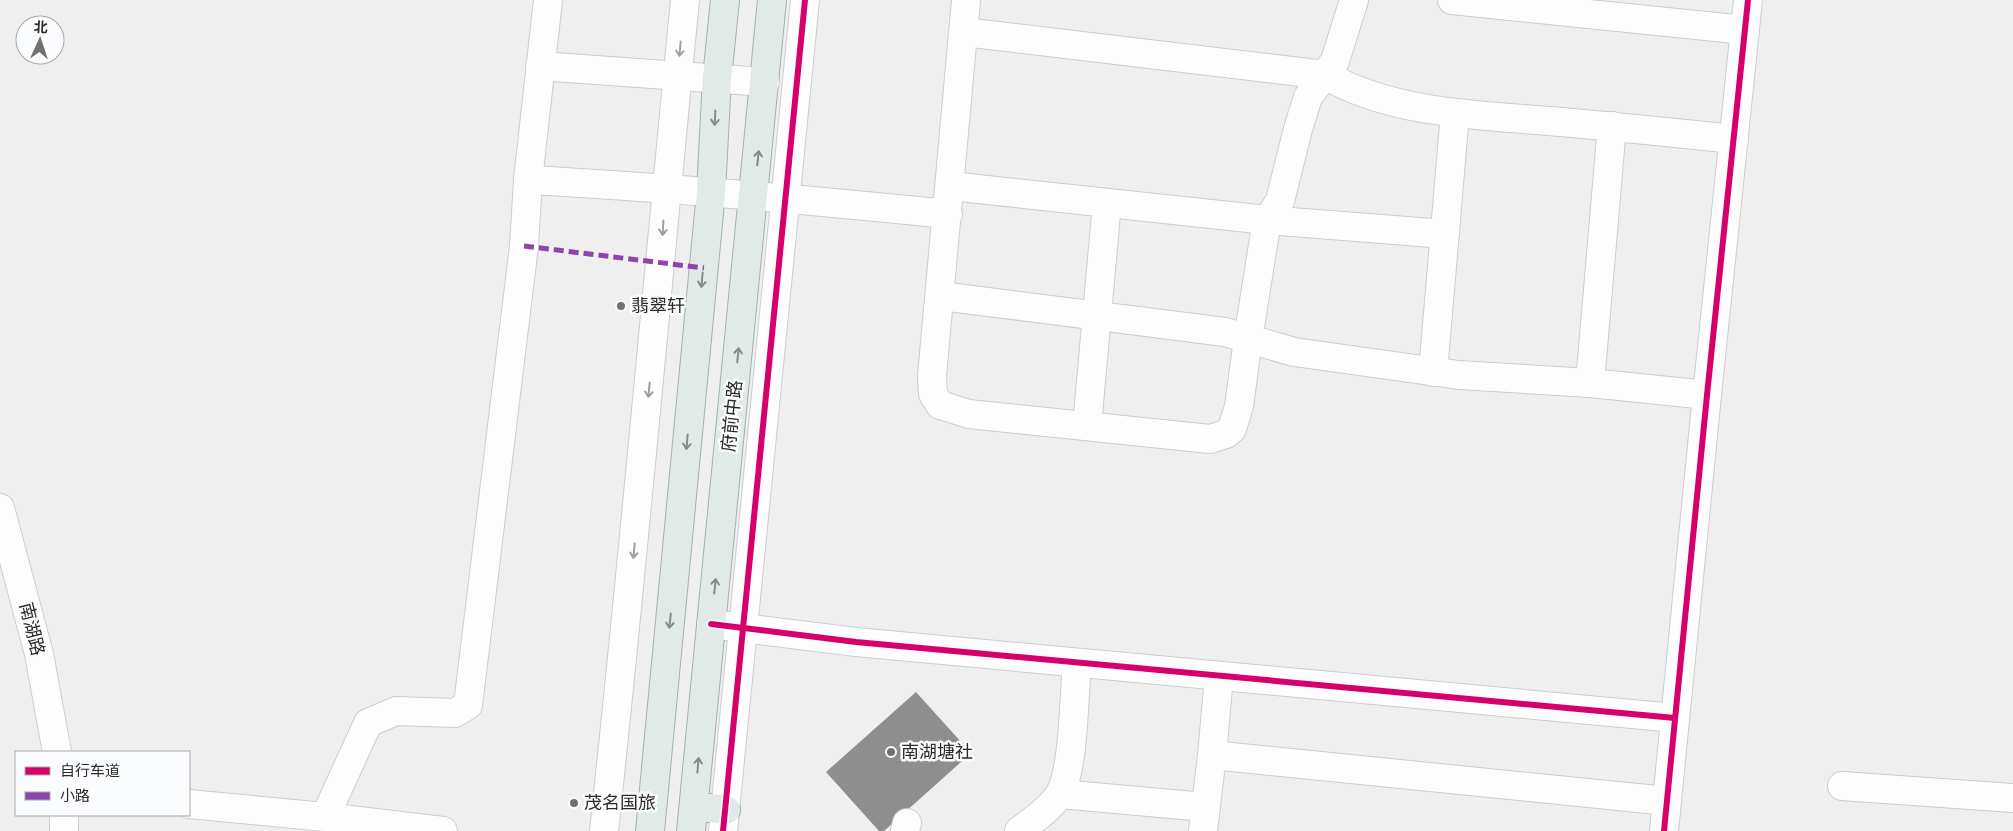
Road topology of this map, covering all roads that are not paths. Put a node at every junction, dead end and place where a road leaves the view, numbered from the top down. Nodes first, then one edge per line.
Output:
1 (548, 0) edge
2 (685, 0) edge
3 (725, 0) edge
4 (772, 0) edge
5 (805, 0) edge
6 (966, 0) edge
7 (1354, 0) edge
8 (1452, 0) edge
9 (1748, 0) edge
10 (1745, 30) junction
11 (964, 32) junction
12 (540, 66) junction
13 (1325, 74) junction
14 (678, 75) junction
15 (717, 78) junction
16 (765, 82) junction
17 (1455, 113) junction
18 (1612, 126) junction
19 (1734, 139) junction
20 (528, 180) junction
21 (950, 186) junction
22 (666, 188) junction
23 (711, 192) junction
24 (754, 195) junction
25 (786, 198) junction
26 (1107, 202) junction
27 (948, 214) junction
28 (1267, 220) junction
29 (1445, 234) junction
30 (941, 296) junction
31 (1097, 316) junction
32 (1248, 339) junction
33 (1433, 372) junction
34 (1590, 383) junction
35 (1707, 395) junction
36 (1087, 426) junction
37 (0, 508) edge
38 (711, 624) junction
39 (744, 628) junction
40 (1077, 663) junction
41 (1219, 677) junction
42 (1675, 718) junction
43 (57, 751) edge
44 (1212, 754) junction
45 (1842, 786) dead end
46 (1060, 794) junction
47 (2013, 798) edge
48 (1667, 801) junction
49 (190, 804) edge
50 (64, 816) edge
51 (326, 817) junction
52 (692, 819) edge
53 (1204, 819) edge
54 (725, 821) edge
55 (64, 831) edge
56 (444, 831) edge
57 (604, 831) edge
58 (650, 831) edge
59 (1019, 831) edge
60 (1664, 831) edge

1 - 12 street
2 -> 14 street
3 - 15 main road
4 - 16 main road, 府前中路
5 - 25 street
6 - 11 street
7 - 13 street
8 - 10 street
9 - 10 street
10 - 19 street
11 - 13 street
11 - 21 street
12 - 14 street
12 - 20 street
13 - 17 street
13 - 28 street
14 - 15 street
14 - 22 street
15 - 16 street
15 -> 23 main road
24 -> 16 main road, 府前中路
17 - 18 street
17 - 29 street
18 - 19 street
18 - 34 street
19 - 35 street
20 - 22 street
20 - 51 street
21 - 26 street
21 - 27 street
22 - 23 street
22 -> 57 street
23 - 24 street
23 -> 58 main road
24 - 25 street
38 -> 24 main road, 府前中路
25 - 27 street
25 - 39 street
26 - 28 street
26 - 31 street
27 - 30 street
28 - 29 street
28 - 32 street
29 - 33 street
30 - 31 street
30 - 36 street
31 - 32 street
31 - 36 street
32 - 33 street
32 - 36 street
33 - 34 street
34 - 35 street
35 - 42 street
37 - 43 street, 南湖路
38 - 39 street
52 -> 38 main road, 府前中路
39 - 40 street
39 - 54 street
40 - 41 street
40 - 46 street
41 - 42 street
41 - 44 street
42 - 48 street
44 - 48 street
44 - 53 street
45 - 47 street
46 - 53 street
46 - 59 street
48 - 60 street
49 - 51 street
50 - 55 street
51 - 56 street
52 - 54 main road

